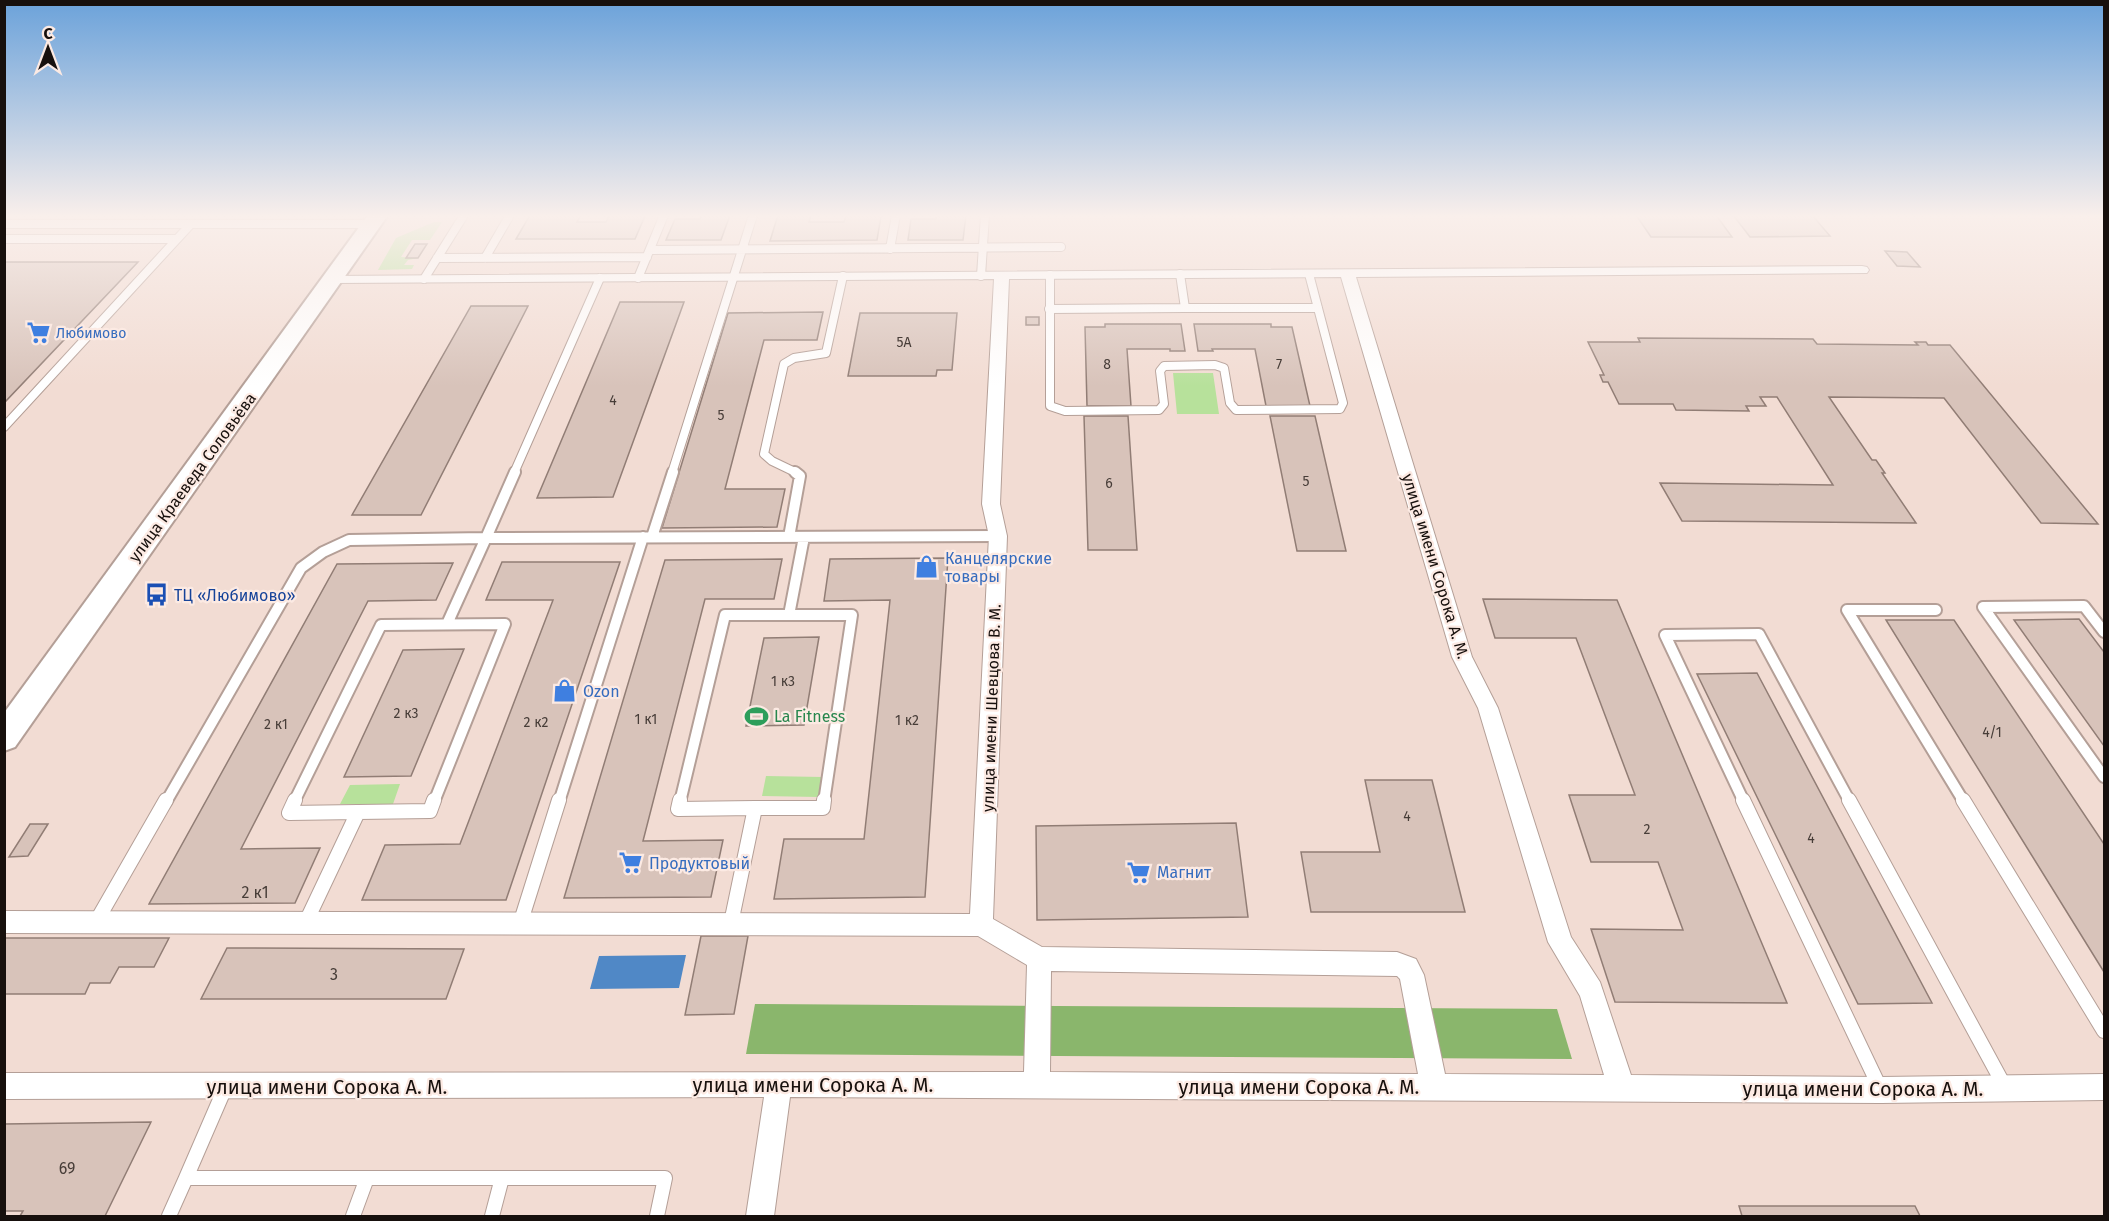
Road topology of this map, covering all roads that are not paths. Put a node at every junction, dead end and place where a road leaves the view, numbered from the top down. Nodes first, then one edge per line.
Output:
1 (147, 272) edge
2 (338, 272) edge
3 (428, 272) edge
4 (641, 272) edge
5 (735, 272) edge
6 (981, 272) edge
7 (1522, 272) edge
8 (1347, 273) junction
9 (1180, 274) junction
10 (1309, 274) junction
11 (1002, 275) junction
12 (1050, 275) junction
13 (843, 276) junction
14 (981, 276) junction
15 (734, 277) junction
16 (600, 278) junction
17 (638, 278) junction
18 (333, 279) junction
19 (424, 279) junction
20 (1185, 308) junction
21 (1318, 308) junction
22 (1049, 309) junction
23 (4, 427) edge
24 (998, 536) junction
25 (647, 537) junction
26 (789, 537) junction
27 (804, 537) junction
28 (486, 538) junction
29 (1936, 610) dead end
30 (789, 615) junction
31 (447, 624) junction
32 (2104, 632) edge
33 (4, 738) edge
34 (2104, 777) edge
35 (755, 808) junction
36 (358, 812) junction
37 (4, 922) edge
38 (96, 922) junction
39 (731, 923) junction
40 (520, 924) junction
41 (305, 925) junction
42 (981, 925) junction
43 (1039, 959) junction
44 (2104, 1031) edge
45 (779, 1084) junction
46 (4, 1086) edge
47 (1037, 1086) junction
48 (225, 1087) junction
49 (2104, 1087) edge
50 (1434, 1088) junction
51 (2006, 1088) junction
52 (1622, 1089) junction
53 (1881, 1090) junction
54 (186, 1178) junction
55 (367, 1178) junction
56 (502, 1178) junction
57 (169, 1216) edge
58 (353, 1216) edge
59 (492, 1216) edge
60 (657, 1216) edge
61 (760, 1216) edge

1 - 23 lane
2 - 18 main road, улица Краеведа Соловьёва
3 - 19 lane
4 - 17 lane
5 - 15 lane
6 - 14 lane
7 - 8 street
8 - 10 street
8 - 52 street, улица имени Сорока А. М.
9 - 10 street
9 - 12 street
9 - 20 lane
10 - 21 lane
11 - 12 street
11 - 14 street
11 - 24 street, улица имени Шевцова В. М.
12 - 22 lane
13 - 14 street
13 - 15 street
13 - 26 lane
15 - 17 street
15 - 25 lane
16 - 17 street
16 - 19 street
16 - 28 lane
18 - 19 street
18 - 33 main road, улица Краеведа Соловьёва
20 - 21 lane
20 - 22 lane
21 - 22 lane
24 - 27 lane
24 - 42 street, улица имени Шевцова В. М.
25 - 26 lane
25 - 28 lane
25 - 40 lane
26 - 27 lane
27 - 30 lane
28 - 31 lane
28 - 38 lane
29 - 44 lane
30 - 35 lane
30 - 35 lane
31 - 36 lane
31 - 36 lane
32 - 34 lane
35 - 39 lane
36 - 41 lane
37 - 38 street
38 - 41 street
39 - 40 street
39 - 42 street
40 - 41 street
42 - 43 street
43 - 47 street
43 - 50 street
45 - 47 street, улица имени Сорока А. М.
45 - 48 street, улица имени Сорока А. М.
45 - 61 street
46 - 48 street, улица имени Сорока А. М.
47 - 50 street, улица имени Сорока А. М.
48 - 54 lane
49 - 51 street, улица имени Сорока А. М.
50 - 52 street, улица имени Сорока А. М.
51 - 53 street, улица имени Сорока А. М.
51 - 53 lane
52 - 53 street, улица имени Сорока А. М.
54 - 55 lane
54 - 57 lane
55 - 56 lane
55 - 58 lane
56 - 59 lane
56 - 60 lane

